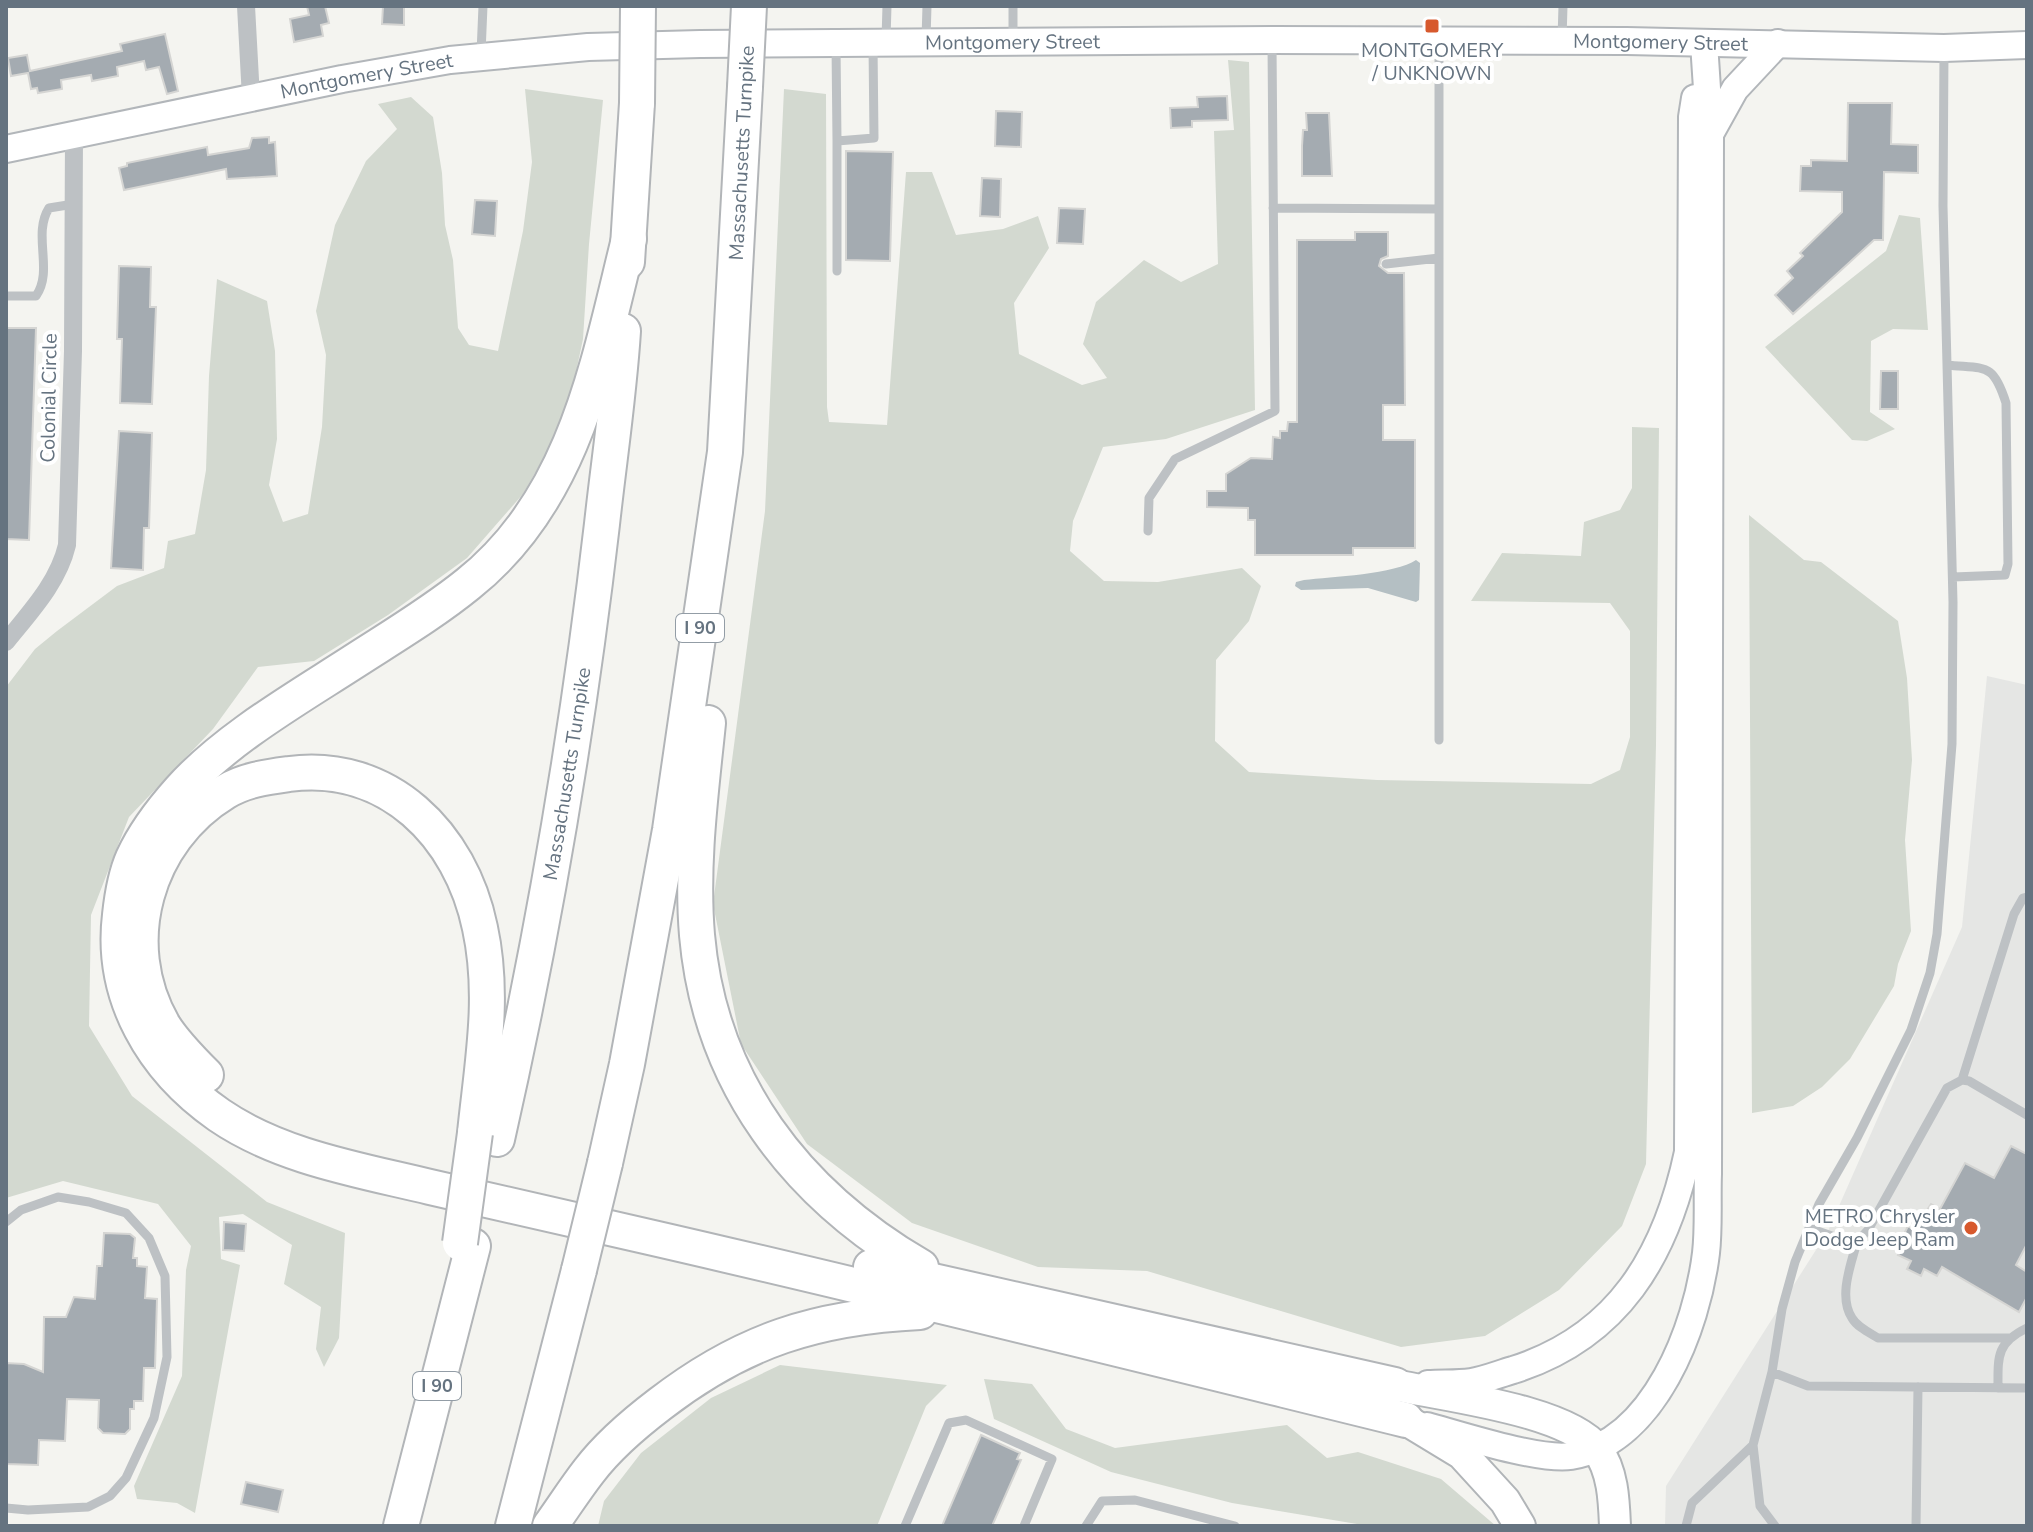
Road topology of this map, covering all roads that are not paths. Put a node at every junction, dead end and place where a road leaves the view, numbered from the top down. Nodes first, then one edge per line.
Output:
1 (246, 6) edge
2 (483, 6) edge
3 (638, 6) edge
4 (749, 6) edge
5 (887, 6) edge
6 (927, 6) edge
7 (1013, 6) edge
8 (1563, 6) edge
9 (1272, 40) junction
10 (1439, 41) junction
11 (1562, 41) junction
12 (880, 42) junction
13 (926, 42) junction
14 (1013, 42) junction
15 (836, 43) junction
16 (1704, 43) junction
17 (1778, 43) junction
18 (2027, 45) edge
19 (1944, 48) junction
20 (481, 56) junction
21 (251, 98) junction
22 (1710, 134) junction
23 (74, 135) junction
24 (837, 141) junction
25 (6, 149) edge
26 (74, 204) junction
27 (1273, 208) junction
28 (1439, 209) junction
29 (629, 239) junction
30 (1439, 258) junction
31 (1386, 264) dead end
32 (837, 271) dead end
33 (6, 296) edge
34 (1947, 365) junction
35 (725, 452) junction
36 (1148, 531) dead end
37 (1953, 577) junction
38 (6, 642) edge
39 (1439, 740) dead end
40 (2027, 897) edge
41 (1962, 1080) junction
42 (2027, 1115) edge
43 (486, 1136) junction
44 (6, 1222) edge
45 (1809, 1228) junction
46 (1857, 1242) junction
47 (951, 1297) junction
48 (2027, 1328) edge
49 (2010, 1338) junction
50 (1772, 1372) junction
51 (1395, 1385) junction
52 (1918, 1387) junction
53 (1998, 1388) junction
54 (2027, 1388) edge
55 (1406, 1420) junction
56 (1753, 1445) junction
57 (1595, 1447) junction
58 (6, 1508) edge
59 (401, 1526) edge
60 (513, 1526) edge
61 (550, 1526) edge
62 (905, 1526) edge
63 (1024, 1526) edge
64 (1086, 1526) edge
65 (1235, 1526) edge
66 (1520, 1526) edge
67 (1615, 1526) edge
68 (1686, 1526) edge
69 (1775, 1526) edge
70 (1916, 1526) edge

1 - 21 street
2 - 20 lane
3 - 29 highway, Massachusetts Turnpike, bridge
4 - 35 highway, Massachusetts Turnpike / I 90, bridge
5 - 12 lane
6 - 13 lane
7 - 14 lane
8 - 11 lane
9 - 10 main road, Montgomery Street
9 - 14 main road, Montgomery Street
9 - 27 lane
10 - 11 main road, Montgomery Street
10 - 28 lane
11 - 16 main road, Montgomery Street
12 - 13 main road, Montgomery Street
12 - 15 main road, Montgomery Street
12 - 24 lane
13 - 14 main road, Montgomery Street
15 - 20 main road, Montgomery Street
15 - 24 lane
16 - 17 main road, Montgomery Street
16 - 22 main road
16 - 51 main road
17 - 19 main road, Montgomery Street
17 - 22 main road
18 - 19 main road, Montgomery Street
19 - 34 lane
20 - 21 main road, Montgomery Street
21 - 23 main road, Montgomery Street
22 - 57 main road
23 - 25 main road, Montgomery Street
23 - 26 street, Colonial Circle
24 - 32 lane
26 - 33 lane
26 - 38 street, Colonial Circle
27 - 28 lane
27 - 36 lane
28 - 30 lane
29 - 43 highway, Massachusetts Turnpike
29 - 47 highway
30 - 31 lane
30 - 39 lane
34 - 37 lane
34 - 37 lane
35 - 47 highway
35 - 60 highway, Massachusetts Turnpike / I 90, bridge
37 - 45 lane
40 - 41 lane
41 - 42 lane
41 - 46 lane
43 - 47 highway
43 - 59 highway, I 90, bridge
44 - 58 lane
45 - 46 lane
45 - 50 lane
46 - 49 lane
47 - 51 highway
47 - 55 highway
47 - 61 highway
48 - 49 lane
49 - 53 lane
50 - 52 lane
50 - 56 lane
51 - 57 main road
52 - 53 lane
52 - 70 lane
53 - 54 lane
55 - 57 main road
55 - 66 main road
56 - 68 lane
56 - 69 lane
57 - 67 main road
62 - 63 lane
64 - 65 lane

